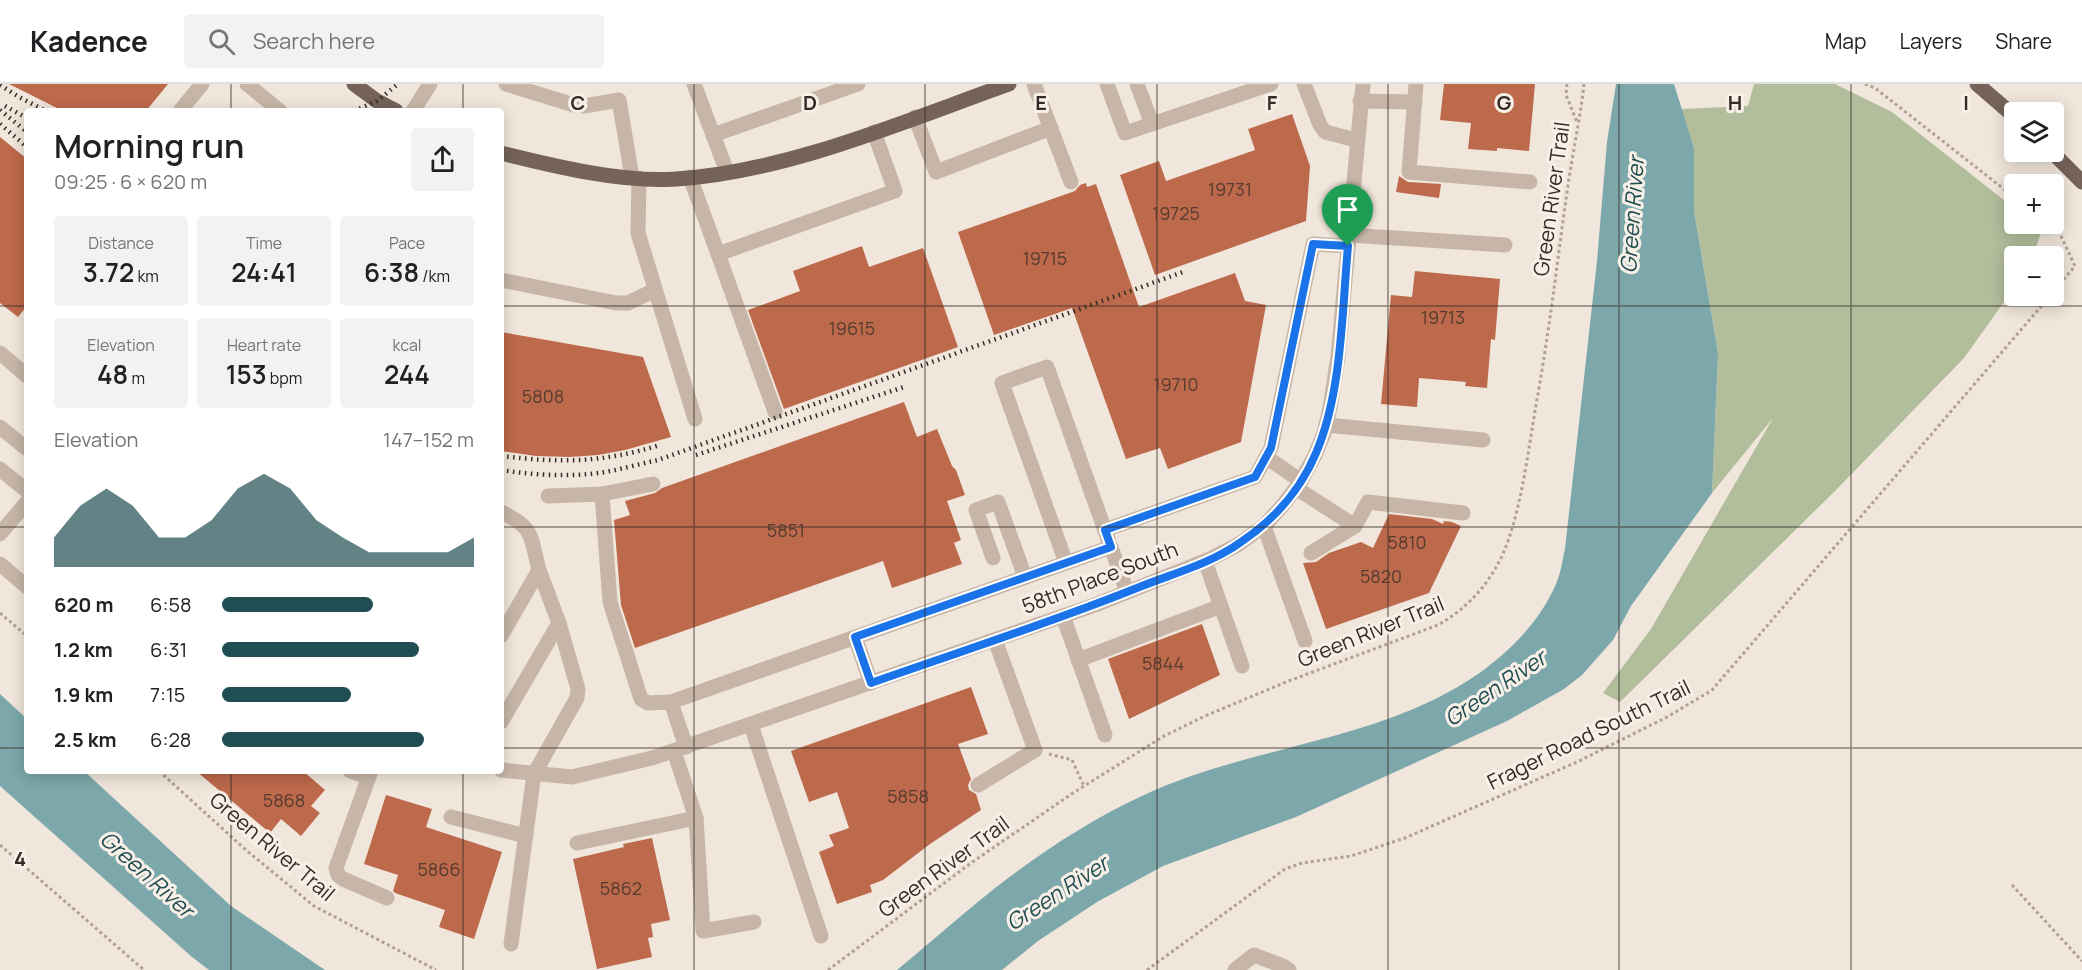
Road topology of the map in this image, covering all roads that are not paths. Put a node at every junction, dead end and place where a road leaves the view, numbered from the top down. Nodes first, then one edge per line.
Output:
1 (202, 84) edge
2 (247, 84) edge
3 (354, 84) edge
4 (430, 84) edge
5 (506, 84) edge
6 (694, 84) edge
7 (858, 84) edge
8 (1009, 84) edge
9 (1034, 84) edge
10 (1107, 84) edge
11 (1137, 84) edge
12 (1271, 84) edge
13 (1304, 84) edge
14 (1363, 84) edge
15 (1416, 84) edge
16 (1977, 84) edge
17 (1360, 101) junction
18 (1415, 102) junction
19 (2004, 107) edge
20 (187, 108) edge
21 (276, 108) edge
22 (390, 108) edge
23 (415, 108) edge
24 (915, 117) junction
25 (1152, 124) junction
26 (1051, 128) junction
27 (874, 132) junction
28 (713, 135) junction
29 (1356, 140) junction
30 (504, 155) edge
31 (2062, 162) edge
32 (726, 172) junction
33 (690, 177) junction
34 (636, 178) junction
35 (1071, 182) dead end
36 (1530, 182) dead end
37 (2082, 182) edge
38 (1348, 241) junction
39 (1505, 245) dead end
40 (718, 254) junction
41 (504, 281) edge
42 (655, 290) junction
43 (0, 353) edge
44 (24, 373) edge
45 (775, 412) dead end
46 (695, 419) dead end
47 (1326, 425) junction
48 (0, 427) edge
49 (1483, 440) dead end
50 (24, 447) edge
51 (1266, 457) junction
52 (0, 469) edge
53 (653, 484) dead end
54 (1299, 484) junction
55 (24, 489) edge
56 (602, 494) junction
57 (548, 496) dead end
58 (1463, 513) dead end
59 (504, 514) edge
60 (22, 519) edge
61 (1264, 526) junction
62 (1355, 526) junction
63 (1105, 530) junction
64 (0, 534) edge
65 (1111, 547) junction
66 (1311, 553) dead end
67 (993, 558) dead end
68 (1205, 561) junction
69 (1066, 563) junction
70 (0, 564) edge
71 (539, 570) junction
72 (1025, 577) junction
73 (24, 584) edge
74 (1127, 592) junction
75 (1221, 606) junction
76 (1063, 616) junction
77 (560, 623) junction
78 (504, 631) edge
79 (855, 637) junction
80 (995, 640) junction
81 (1305, 641) dead end
82 (1078, 660) junction
83 (1242, 666) dead end
84 (871, 683) junction
85 (670, 702) junction
86 (504, 717) edge
87 (751, 725) junction
88 (1105, 735) dead end
89 (680, 749) junction
90 (504, 770) edge
91 (369, 774) edge
92 (534, 774) junction
93 (978, 785) dead end
94 (451, 817) dead end
95 (696, 818) junction
96 (526, 836) junction
97 (577, 843) dead end
98 (387, 898) dead end
99 (754, 922) dead end
100 (820, 936) dead end
101 (511, 944) dead end
102 (1236, 970) edge
103 (1288, 970) edge

1 - 20 street
2 - 21 street
3 - 22 main road
4 - 23 street
5 - 34 street
6 - 28 street
7 - 28 street
8 - 24 main road
9 - 26 street
10 - 25 street
11 - 25 street
12 - 25 street
13 - 29 street
14 - 17 street, 58th Place South
15 - 18 street
16 - 19 main road
17 - 18 street
17 - 29 street, 58th Place South
18 - 36 street
24 - 26 street
24 - 27 main road
26 - 35 street
27 - 32 main road
27 - 40 street
28 - 32 street
29 - 38 street, 58th Place South
30 - 34 main road
31 - 37 main road
32 - 33 main road
33 - 34 main road
33 - 40 street
34 - 42 street
38 - 39 street
38 - 47 street, 58th Place South
38 - 51 street
40 - 45 street
41 - 42 street
42 - 46 street
43 - 44 street
47 - 49 street
47 - 54 street, 58th Place South
48 - 50 street
51 - 54 street
51 - 63 street
52 - 55 street
53 - 56 street
54 - 61 street, 58th Place South
54 - 62 street
56 - 57 street
56 - 85 street
58 - 62 street
59 - 71 street
60 - 64 street
61 - 68 street, 58th Place South
61 - 81 street
62 - 66 street
63 - 65 street
63 - 69 street
65 - 69 street
65 - 74 street
67 - 72 street
68 - 74 street, 58th Place South
68 - 75 street
69 - 72 street
70 - 73 street
71 - 77 street
71 - 78 street
72 - 79 street
74 - 76 street, 58th Place South
75 - 82 street
75 - 83 street
76 - 80 street, 58th Place South
76 - 82 street
77 - 86 street
77 - 92 street
79 - 84 street
79 - 85 street
80 - 84 street, 58th Place South
80 - 93 street
82 - 88 street
84 - 87 street, 58th Place South
85 - 89 street
87 - 89 street, 58th Place South
87 - 100 street
89 - 92 street, 58th Place South
89 - 95 street
90 - 92 street, 58th Place South
91 - 98 street
92 - 96 street
94 - 96 street
95 - 97 street
95 - 99 street
96 - 101 street
102 - 103 street

